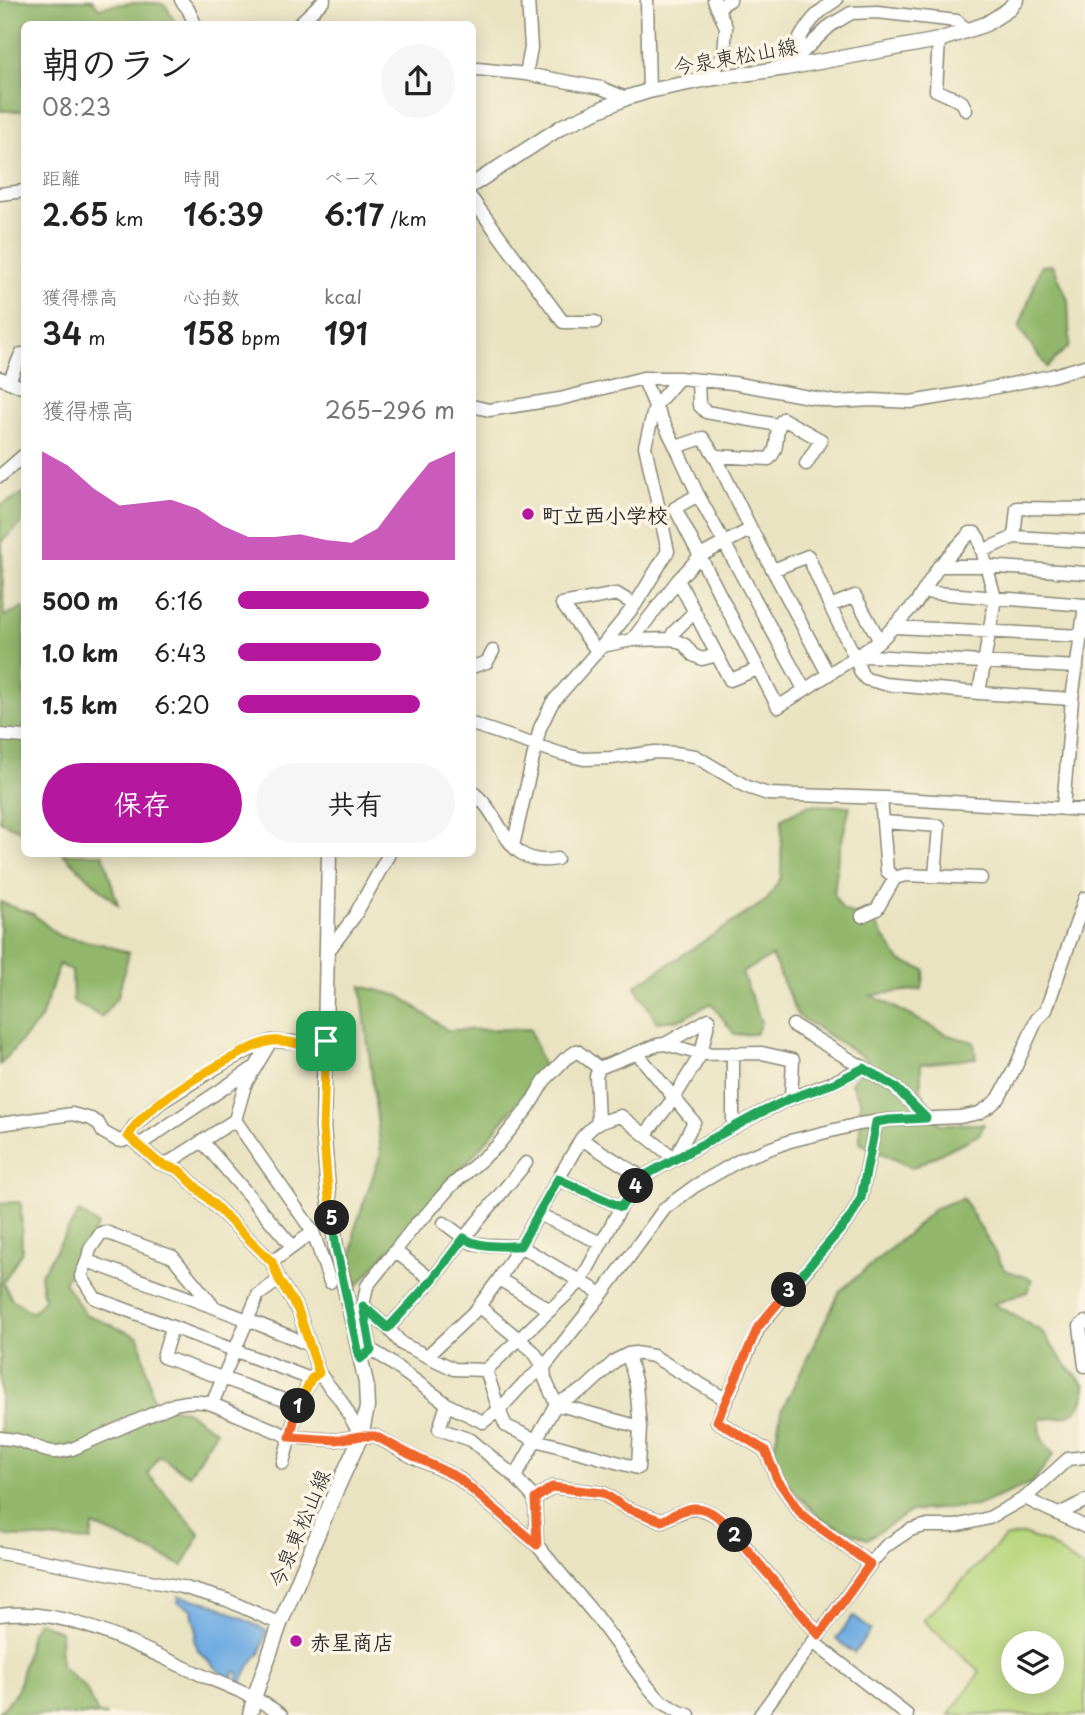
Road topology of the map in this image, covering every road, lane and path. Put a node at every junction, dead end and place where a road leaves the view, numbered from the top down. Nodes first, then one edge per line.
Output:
1 (181, 0) edge
2 (324, 0) edge
3 (528, 0) edge
4 (647, 0) edge
5 (730, 0) edge
6 (836, 0) edge
7 (1016, 0) edge
8 (715, 4) edge
9 (194, 21) edge
10 (302, 21) edge
11 (968, 31) junction
12 (939, 40) junction
13 (786, 68) junction
14 (476, 69) edge
15 (526, 74) junction
16 (708, 79) junction
17 (649, 91) junction
18 (626, 98) junction
19 (966, 110) dead end
20 (476, 182) edge
21 (21, 191) edge
22 (0, 194) edge
23 (476, 205) edge
24 (595, 322) dead end
25 (21, 354) edge
26 (1085, 366) edge
27 (643, 378) junction
28 (679, 379) junction
29 (5, 380) edge
30 (698, 380) junction
31 (654, 406) junction
32 (476, 407) edge
33 (778, 425) junction
34 (676, 447) junction
35 (715, 456) junction
36 (21, 458) edge
37 (806, 464) dead end
38 (0, 476) edge
39 (698, 495) junction
40 (1085, 509) edge
41 (751, 529) junction
42 (1014, 537) junction
43 (1085, 541) edge
44 (726, 543) junction
45 (982, 551) junction
46 (700, 556) junction
47 (939, 566) junction
48 (985, 566) junction
49 (773, 570) junction
50 (1085, 573) edge
51 (678, 580) junction
52 (923, 592) junction
53 (995, 598) junction
54 (635, 605) junction
55 (1085, 605) edge
56 (830, 606) junction
57 (694, 612) junction
58 (894, 627) junction
59 (990, 631) junction
60 (1082, 636) junction
61 (673, 639) junction
62 (632, 640) junction
63 (880, 641) junction
64 (599, 648) junction
65 (493, 651) dead end
66 (717, 655) junction
67 (855, 657) junction
68 (984, 662) junction
69 (476, 666) edge
70 (1077, 667) junction
71 (758, 668) junction
72 (828, 674) junction
73 (804, 689) junction
74 (979, 693) junction
75 (1072, 699) junction
76 (476, 725) edge
77 (0, 735) edge
78 (21, 737) edge
79 (536, 745) junction
80 (476, 794) edge
81 (881, 798) junction
82 (1063, 809) junction
83 (1085, 810) edge
84 (883, 822) junction
85 (513, 846) junction
86 (328, 857) edge
87 (387, 857) edge
88 (557, 859) dead end
89 (935, 876) junction
90 (895, 878) junction
91 (981, 878) dead end
92 (1085, 898) edge
93 (862, 916) dead end
94 (326, 954) junction
95 (793, 1025) dead end
96 (271, 1041) junction
97 (326, 1041) junction
98 (665, 1044) junction
99 (637, 1053) junction
100 (733, 1053) junction
101 (701, 1054) junction
102 (256, 1067) junction
103 (599, 1068) junction
104 (864, 1068) junction
105 (674, 1098) junction
106 (789, 1099) junction
107 (926, 1118) junction
108 (235, 1120) junction
109 (598, 1122) junction
110 (876, 1122) junction
111 (0, 1124) edge
112 (733, 1128) junction
113 (645, 1135) junction
114 (128, 1136) junction
115 (580, 1139) junction
116 (202, 1141) junction
117 (139, 1145) junction
118 (675, 1159) junction
119 (526, 1163) dead end
120 (165, 1165) junction
121 (642, 1177) junction
122 (558, 1179) junction
123 (621, 1207) junction
124 (538, 1214) junction
125 (444, 1223) dead end
126 (313, 1232) junction
127 (464, 1238) junction
128 (601, 1243) junction
129 (292, 1246) junction
130 (520, 1246) junction
131 (396, 1251) junction
132 (87, 1261) junction
133 (272, 1262) junction
134 (499, 1279) junction
135 (279, 1280) junction
136 (432, 1280) junction
137 (581, 1281) junction
138 (330, 1282) dead end
139 (602, 1294) junction
140 (363, 1306) junction
141 (479, 1306) junction
142 (214, 1307) junction
143 (550, 1310) junction
144 (248, 1319) junction
145 (1085, 1322) edge
146 (172, 1327) junction
147 (388, 1328) junction
148 (518, 1339) junction
149 (310, 1345) junction
150 (236, 1351) junction
151 (366, 1354) junction
152 (628, 1354) junction
153 (427, 1356) junction
154 (1085, 1366) edge
155 (544, 1367) junction
156 (486, 1370) junction
157 (315, 1376) junction
158 (223, 1379) junction
159 (727, 1400) junction
160 (447, 1404) junction
161 (556, 1404) junction
162 (212, 1405) junction
163 (298, 1405) junction
164 (499, 1409) junction
165 (640, 1427) junction
166 (361, 1436) junction
167 (290, 1437) junction
168 (0, 1438) edge
169 (536, 1440) junction
170 (1085, 1457) edge
171 (283, 1463) dead end
172 (515, 1477) junction
173 (1025, 1498) junction
174 (535, 1499) junction
175 (1085, 1501) edge
176 (1061, 1514) junction
177 (1085, 1527) edge
178 (537, 1545) junction
179 (0, 1553) edge
180 (870, 1564) junction
181 (0, 1615) edge
182 (280, 1624) junction
183 (816, 1639) junction
184 (254, 1698) junction
185 (250, 1715) edge
186 (281, 1715) edge
187 (689, 1715) edge
188 (760, 1715) edge
189 (907, 1715) edge

1 - 9 street
2 - 10 street
3 - 15 street
4 - 17 street
5 - 8 street
6 - 13 street
7 - 11 main road, 今泉東松山線
8 - 16 street
11 - 12 main road, 今泉東松山線
11 - 13 street
12 - 13 main road, 今泉東松山線
12 - 19 street
13 - 16 main road, 今泉東松山線
14 - 15 street
15 - 18 street
16 - 17 main road, 今泉東松山線
17 - 18 main road, 今泉東松山線
18 - 20 main road, 今泉東松山線
21 - 22 street
23 - 24 street
25 - 29 street
26 - 30 street
27 - 28 street
27 - 31 street
27 - 32 street
28 - 30 street
28 - 31 street
30 - 33 street
31 - 34 street
31 - 54 street
33 - 35 street
33 - 37 street
34 - 35 street
34 - 39 street
35 - 41 street
36 - 38 street
39 - 44 street
39 - 46 street
40 - 42 street
41 - 44 street
41 - 49 street
42 - 43 street
42 - 45 street
44 - 46 street
44 - 73 street
45 - 47 street
45 - 48 street
46 - 51 street
46 - 71 street
47 - 48 street
47 - 52 street
48 - 50 street
48 - 53 street
49 - 56 street
49 - 72 street
51 - 57 street
51 - 62 street
52 - 53 street
52 - 58 street
53 - 55 street
53 - 59 street
54 - 64 street
54 - 64 street
55 - 60 street
56 - 63 street
56 - 67 street
57 - 61 street
57 - 66 street
58 - 59 street
58 - 63 street
59 - 60 street
59 - 68 street
60 - 70 street
61 - 62 street
61 - 66 street
62 - 64 street
63 - 67 street
64 - 79 street
65 - 69 street
66 - 71 street
67 - 68 street
67 - 72 street
67 - 74 street
68 - 70 street
68 - 74 street
70 - 75 street
71 - 73 street
72 - 73 street
74 - 75 street
75 - 82 street
76 - 79 street
77 - 78 street
79 - 81 street
79 - 85 street
80 - 85 street
81 - 82 street
81 - 84 street
82 - 83 street
84 - 89 street
84 - 90 street
85 - 88 street
86 - 94 main road, 今泉東松山線
87 - 94 street
89 - 90 street
89 - 91 street
90 - 93 street
92 - 107 street
94 - 97 main road, 今泉東松山線
95 - 104 street
96 - 97 street
96 - 102 street
96 - 114 street
97 - 151 main road, 今泉東松山線
98 - 99 street
98 - 101 street
98 - 101 street
99 - 103 street
99 - 105 street
100 - 101 street
100 - 106 street
100 - 112 street
101 - 105 street
102 - 108 street
102 - 117 street
103 - 109 street
103 - 131 street
104 - 106 street
104 - 107 street
105 - 113 street
105 - 118 street
106 - 112 street
107 - 110 street
108 - 116 street
108 - 126 street
109 - 113 street
109 - 115 street
110 - 139 street
110 - 159 street
111 - 114 street
112 - 118 street
113 - 118 street
114 - 117 street
115 - 121 street
115 - 122 street
116 - 120 street
116 - 129 street
117 - 120 street
118 - 121 street
119 - 127 street
120 - 133 street
121 - 123 street
122 - 123 street
122 - 124 street
123 - 128 street
124 - 128 street
124 - 130 street
125 - 127 street
126 - 129 street
126 - 138 street
127 - 130 street
127 - 136 street
128 - 137 street
129 - 133 street
130 - 134 street
130 - 137 street
131 - 136 street
131 - 140 street
132 - 142 street
132 - 142 street
132 - 146 street
133 - 135 street
134 - 141 street
134 - 143 street
135 - 144 street
135 - 149 street
136 - 147 street
137 - 139 street
137 - 143 street
139 - 155 street
140 - 147 street
140 - 151 street
141 - 148 street
141 - 153 street
142 - 144 street
143 - 148 street
144 - 149 street
144 - 150 street
145 - 154 street
146 - 150 street
146 - 158 street
147 - 153 street
148 - 155 street
148 - 156 street
149 - 157 street
150 - 157 street
150 - 158 street
151 - 160 street
151 - 166 main road, 今泉東松山線
152 - 159 street
152 - 161 street
152 - 165 street
153 - 156 street
155 - 161 street
155 - 164 street
156 - 164 street
157 - 163 street
157 - 166 street
158 - 162 street
158 - 163 street
159 - 180 street
160 - 164 street
160 - 172 street
161 - 165 street
161 - 169 street
162 - 167 street
162 - 168 street
163 - 167 street
164 - 169 street
165 - 169 street
166 - 167 street
166 - 178 street
166 - 182 main road, 今泉東松山線
167 - 171 street
169 - 172 street
170 - 173 street
172 - 174 street
173 - 176 street
173 - 180 street
174 - 178 street
174 - 183 street
175 - 176 street
176 - 177 street
178 - 187 street
179 - 182 street
180 - 183 street
181 - 184 street
182 - 184 main road, 今泉東松山線
183 - 188 street
183 - 189 street
184 - 185 main road, 今泉東松山線
184 - 186 street

